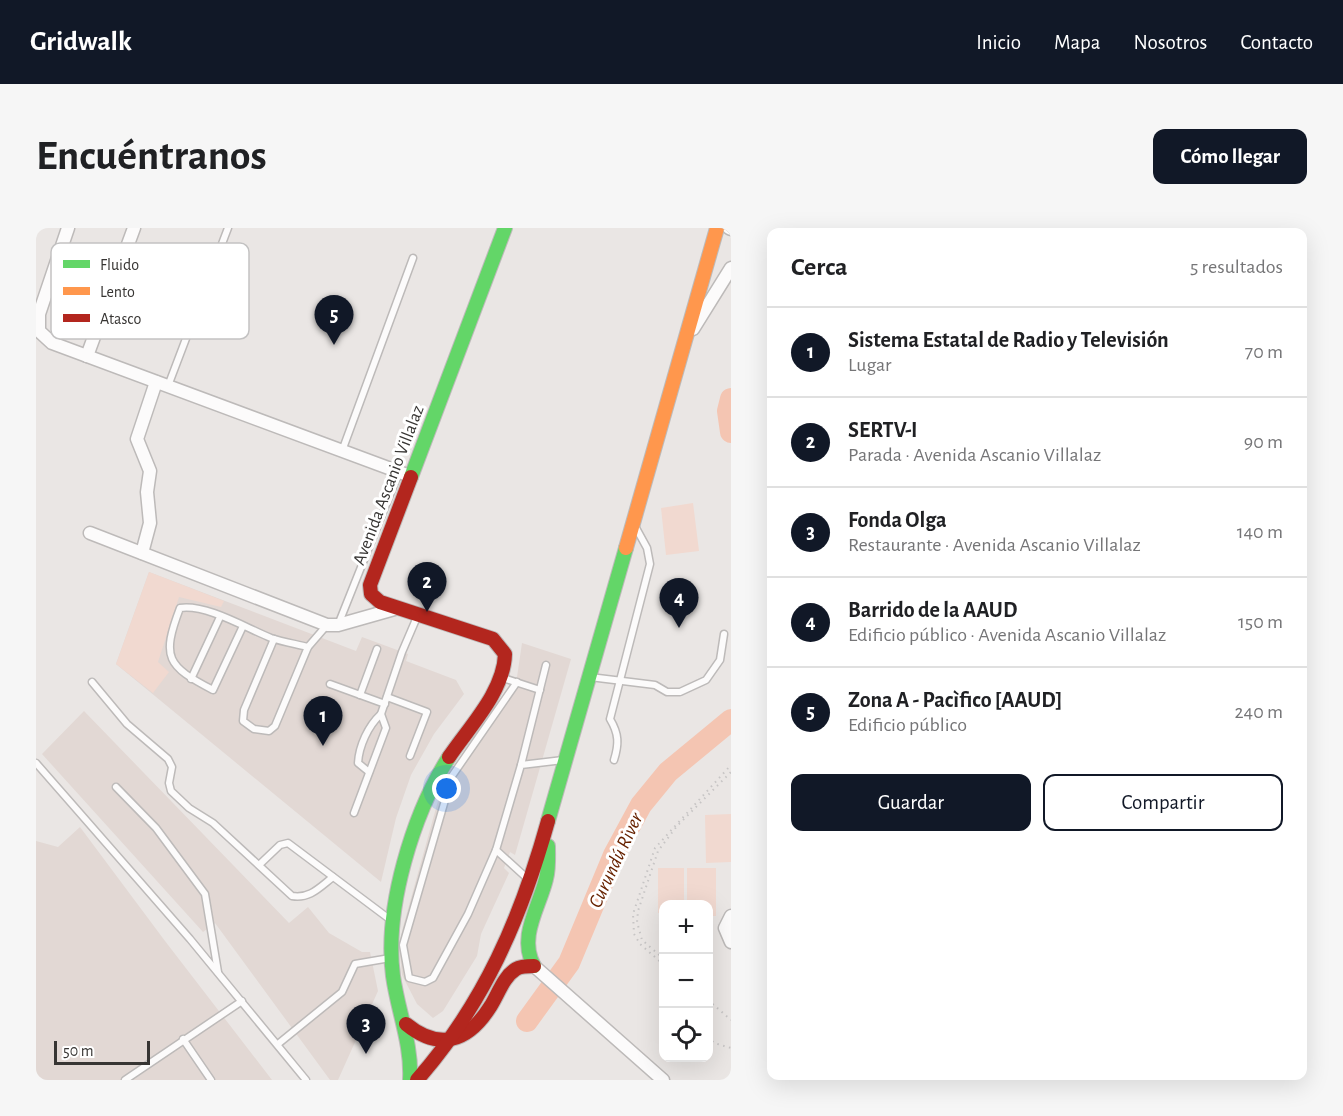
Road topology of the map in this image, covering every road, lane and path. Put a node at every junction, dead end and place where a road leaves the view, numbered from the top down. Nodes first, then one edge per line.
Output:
1 (68, 228) edge
2 (134, 228) edge
3 (228, 228) edge
4 (505, 228) edge
5 (717, 228) edge
6 (63, 243) edge
7 (128, 243) edge
8 (222, 243) edge
9 (413, 258) dead end
10 (731, 268) edge
11 (51, 278) edge
12 (687, 338) junction
13 (93, 339) edge
14 (181, 339) edge
15 (87, 356) junction
16 (162, 384) junction
17 (342, 451) junction
18 (404, 474) junction
19 (634, 525) junction
20 (90, 533) dead end
21 (142, 553) junction
22 (398, 608) junction
23 (418, 614) junction
24 (220, 617) junction
25 (332, 625) junction
26 (243, 626) junction
27 (724, 634) dead end
28 (274, 639) junction
29 (308, 646) junction
30 (377, 649) dead end
31 (546, 665) dead end
32 (499, 677) junction
33 (590, 677) junction
34 (191, 679) junction
35 (92, 682) dead end
36 (517, 682) junction
37 (620, 682) junction
38 (330, 684) dead end
39 (540, 690) junction
40 (360, 695) junction
41 (386, 701) junction
42 (381, 714) junction
43 (410, 756) dead end
44 (567, 759) junction
45 (614, 760) dead end
46 (36, 764) edge
47 (521, 765) junction
48 (731, 765) edge
49 (369, 772) junction
50 (731, 772) edge
51 (116, 787) dead end
52 (354, 813) dead end
53 (549, 824) junction
54 (496, 850) junction
55 (259, 865) junction
56 (333, 877) junction
57 (531, 882) junction
58 (731, 916) edge
59 (393, 922) junction
60 (731, 942) edge
61 (659, 955) edge
62 (391, 958) junction
63 (659, 961) edge
64 (537, 969) junction
65 (218, 973) junction
66 (242, 1001) junction
67 (713, 1004) edge
68 (731, 1020) edge
69 (406, 1024) junction
70 (454, 1037) junction
71 (183, 1039) junction
72 (713, 1042) edge
73 (278, 1044) junction
74 (731, 1048) edge
75 (125, 1080) edge
76 (211, 1080) edge
77 (306, 1080) edge
78 (410, 1080) edge
79 (417, 1080) edge
80 (663, 1080) edge

1 - 6 street
2 - 7 street
3 - 8 lane
4 - 18 main road, Avenida Ascanio Villalaz
5 - 12 main road
9 - 17 lane
10 - 12 street
11 - 15 street
12 - 19 main road
13 - 15 street
14 - 16 lane
15 - 16 street
16 - 17 street
16 - 21 street
17 - 18 street
18 - 22 main road, Avenida Ascanio Villalaz
18 - 25 lane
19 - 33 main road
19 - 37 lane
20 - 21 street
21 - 25 street
22 - 23 main road, Avenida Ascanio Villalaz
22 - 25 street
23 - 32 main road, Avenida Ascanio Villalaz
23 - 41 lane
24 - 26 lane
24 - 34 lane
24 - 34 lane
25 - 29 lane
26 - 28 lane
26 - 34 lane
27 - 37 lane
28 - 29 lane
28 - 29 lane
30 - 40 lane
31 - 39 lane
32 - 36 lane
32 - 59 main road, Avenida Ascanio Villalaz
33 - 37 lane
33 - 44 main road
35 - 55 lane
36 - 39 lane
36 - 54 lane
37 - 45 lane
38 - 40 lane
39 - 47 lane
40 - 41 lane
41 - 42 lane
41 - 43 lane
42 - 49 lane
42 - 49 lane
44 - 47 lane
44 - 53 main road
46 - 65 lane
47 - 54 lane
48 - 63 path
49 - 52 lane
50 - 61 path
51 - 65 lane
53 - 57 main road
53 - 64 main road
54 - 57 lane
55 - 56 lane
55 - 56 lane
56 - 59 lane
57 - 70 main road
58 - 60 street
59 - 62 main road, Avenida Ascanio Villalaz
62 - 69 main road, Avenida Ascanio Villalaz
62 - 73 lane
64 - 70 main road
64 - 80 street
65 - 66 lane
66 - 71 lane
66 - 73 lane
67 - 68 path
69 - 70 main road
69 - 78 main road, Avenida Ascanio Villalaz
70 - 79 main road
71 - 75 lane
71 - 76 lane
72 - 74 path
73 - 77 lane

